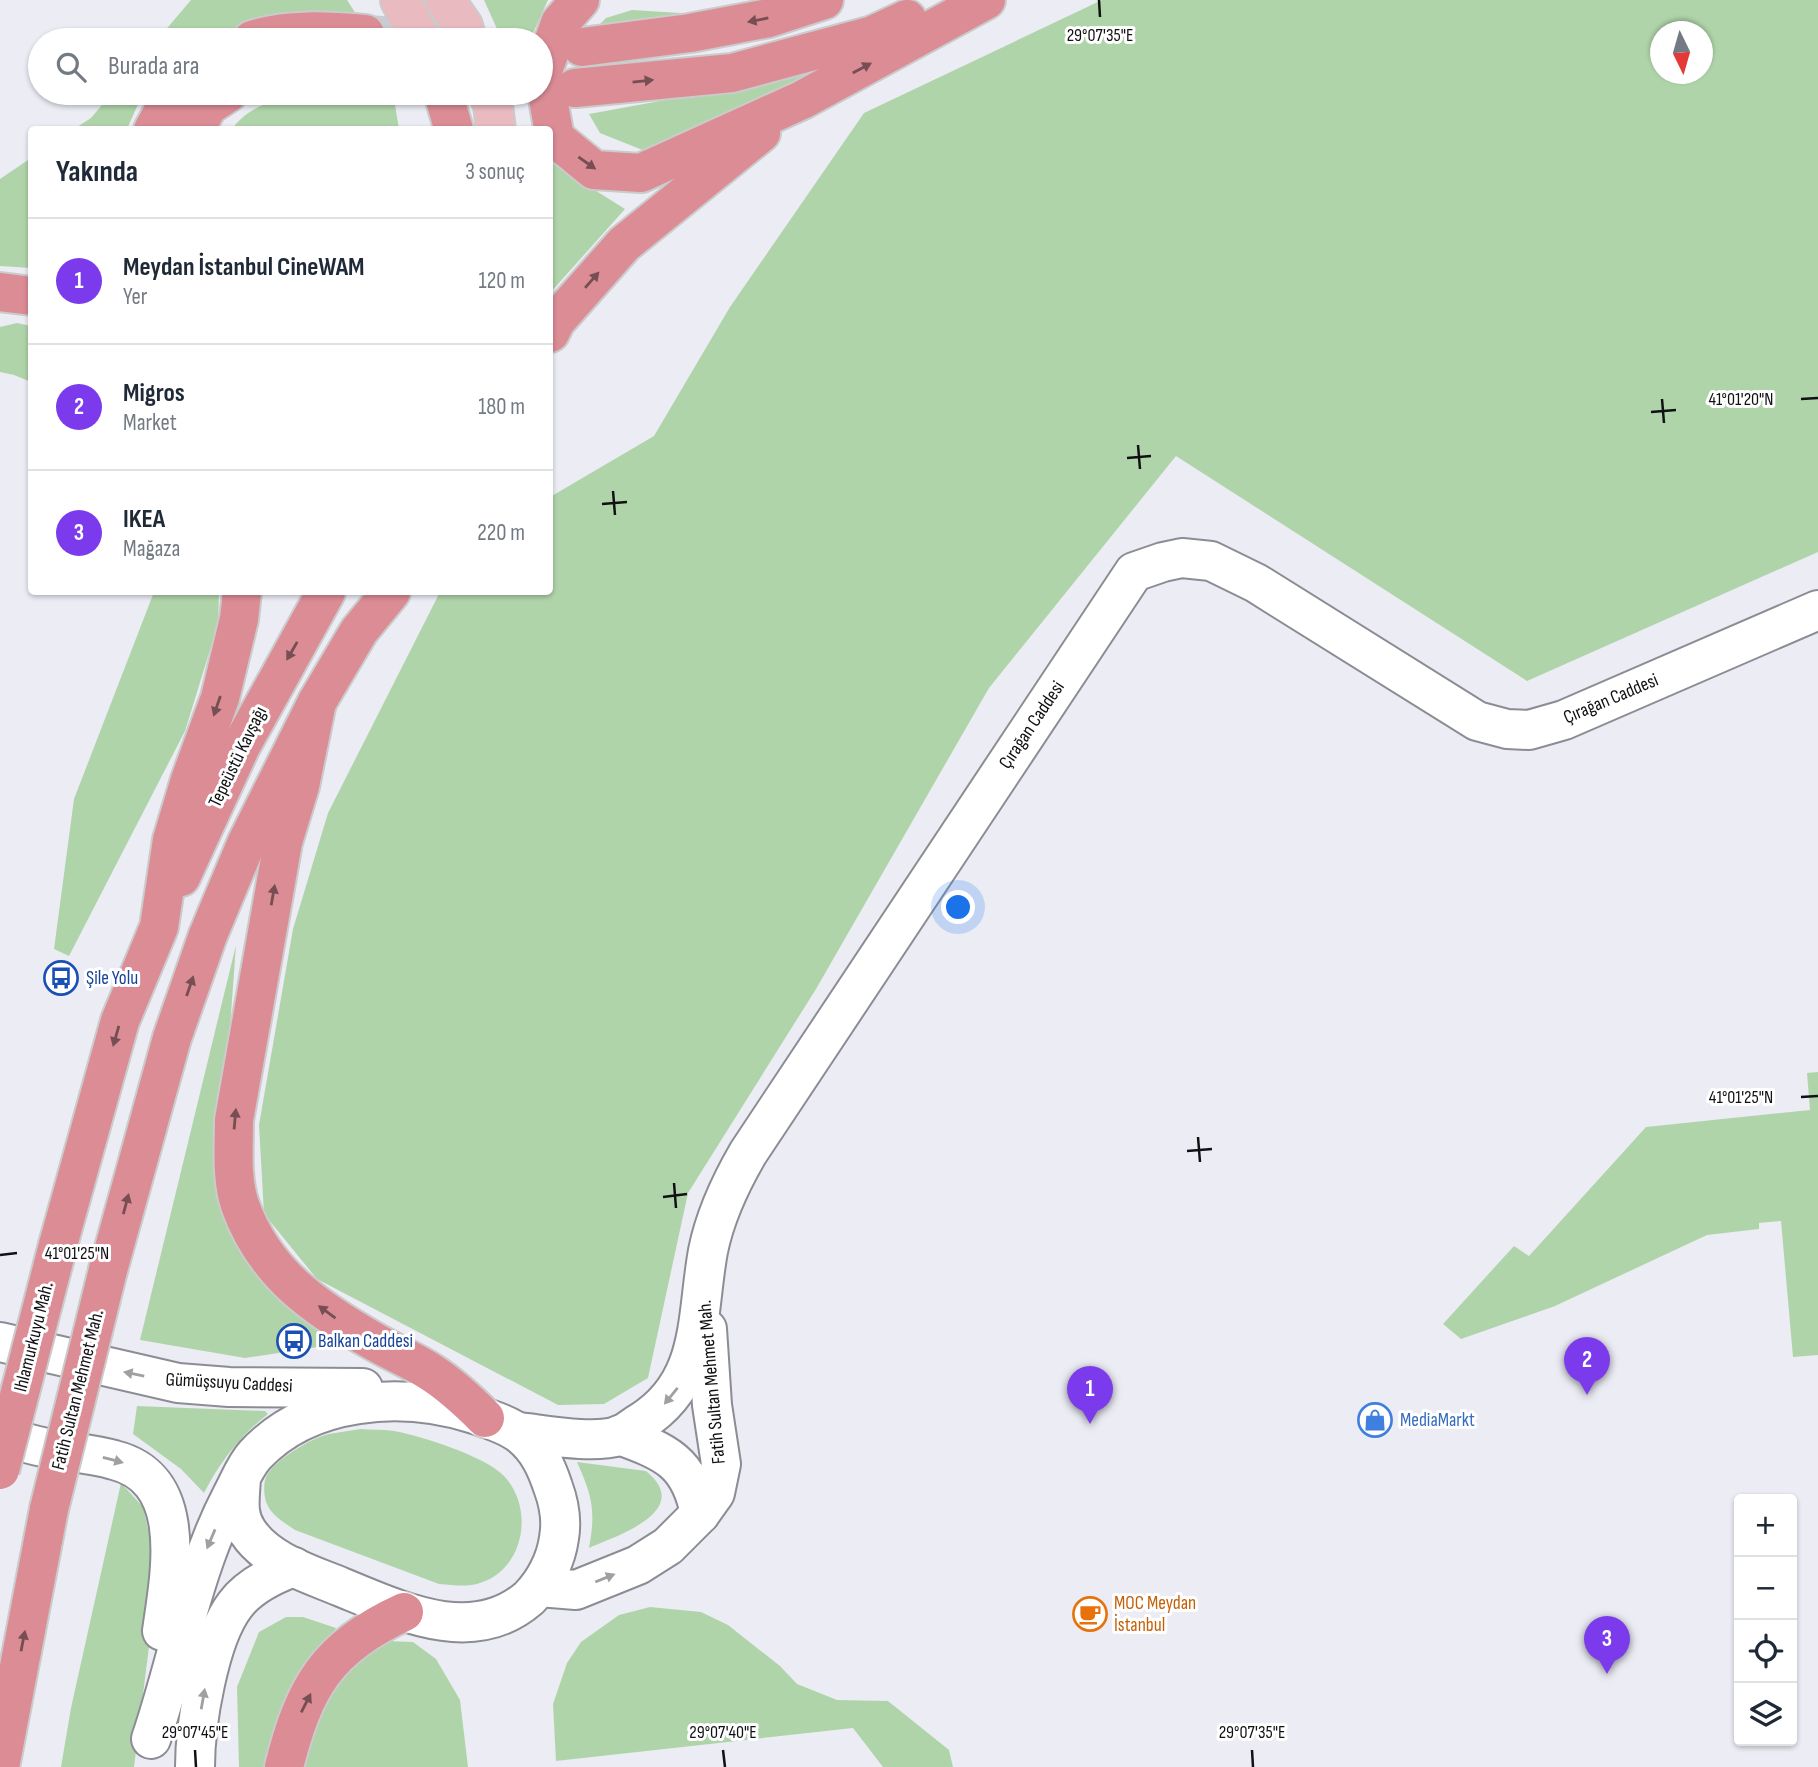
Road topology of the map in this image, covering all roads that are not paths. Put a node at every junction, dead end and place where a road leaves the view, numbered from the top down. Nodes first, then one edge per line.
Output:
1 (400, 0) edge
2 (445, 0) edge
3 (580, 0) edge
4 (824, 0) edge
5 (951, 0) edge
6 (986, 0) edge
7 (415, 28) edge
8 (464, 28) edge
9 (553, 44) edge
10 (582, 47) dead end
11 (575, 88) dead end
12 (802, 100) junction
13 (167, 105) edge
14 (210, 105) edge
15 (430, 105) edge
16 (447, 105) edge
17 (493, 105) edge
18 (549, 105) edge
19 (155, 126) edge
20 (197, 126) edge
21 (429, 126) edge
22 (453, 126) edge
23 (496, 126) edge
24 (553, 126) edge
25 (553, 127) edge
26 (0, 292) edge
27 (28, 296) edge
28 (553, 327) edge
29 (242, 595) edge
30 (324, 595) edge
31 (375, 595) edge
32 (389, 595) edge
33 (1818, 610) edge
34 (359, 631) junction
35 (317, 702) junction
36 (159, 927) junction
37 (704, 1285) junction
38 (0, 1342) edge
39 (419, 1402) junction
40 (502, 1425) junction
41 (0, 1432) edge
42 (619, 1436) junction
43 (0, 1470) edge
44 (241, 1478) junction
45 (700, 1514) junction
46 (294, 1567) junction
47 (539, 1587) junction
48 (404, 1612) junction
49 (10, 1708) junction
50 (151, 1753) edge
51 (0, 1767) edge
52 (18, 1767) edge
53 (195, 1767) edge
54 (284, 1767) edge

1 - 7 main road
2 - 8 main road
3 -> 9 highway
4 -> 10 highway
11 -> 5 highway
12 -> 6 highway
25 -> 12 highway
28 -> 12 highway
13 - 19 highway
14 - 20 highway
15 - 21 highway
16 - 22 highway
17 - 23 main road
18 -> 24 highway
26 - 27 highway
29 -> 36 highway
30 -> 36 highway, Tepeüstü Kavşağı
31 - 34 main road
32 - 34 highway, Fatih Sultan Mehmet Mah.
33 - 37 street, Çırağan Caddesi
34 - 35 highway, Fatih Sultan Mehmet Mah.
40 -> 35 highway
49 -> 35 highway, Fatih Sultan Mehmet Mah., bridge
36 -> 43 highway, Ihlamurkuyu Mah., bridge
37 -> 42 street, Çırağan Caddesi
37 - 45 street, Fatih Sultan Mehmet Mah.
39 -> 38 street, Gümüşsuyu Caddesi
39 - 40 street
39 - 44 street
40 - 42 street, Çırağan Caddesi
40 - 47 street
41 -> 50 street
42 - 45 street, Fatih Sultan Mehmet Mah.
44 - 46 street
44 -> 50 street
47 -> 45 street, Fatih Sultan Mehmet Mah.
46 - 48 street
53 -> 46 street
47 - 48 street
54 -> 48 highway
49 - 51 highway
49 - 52 highway

